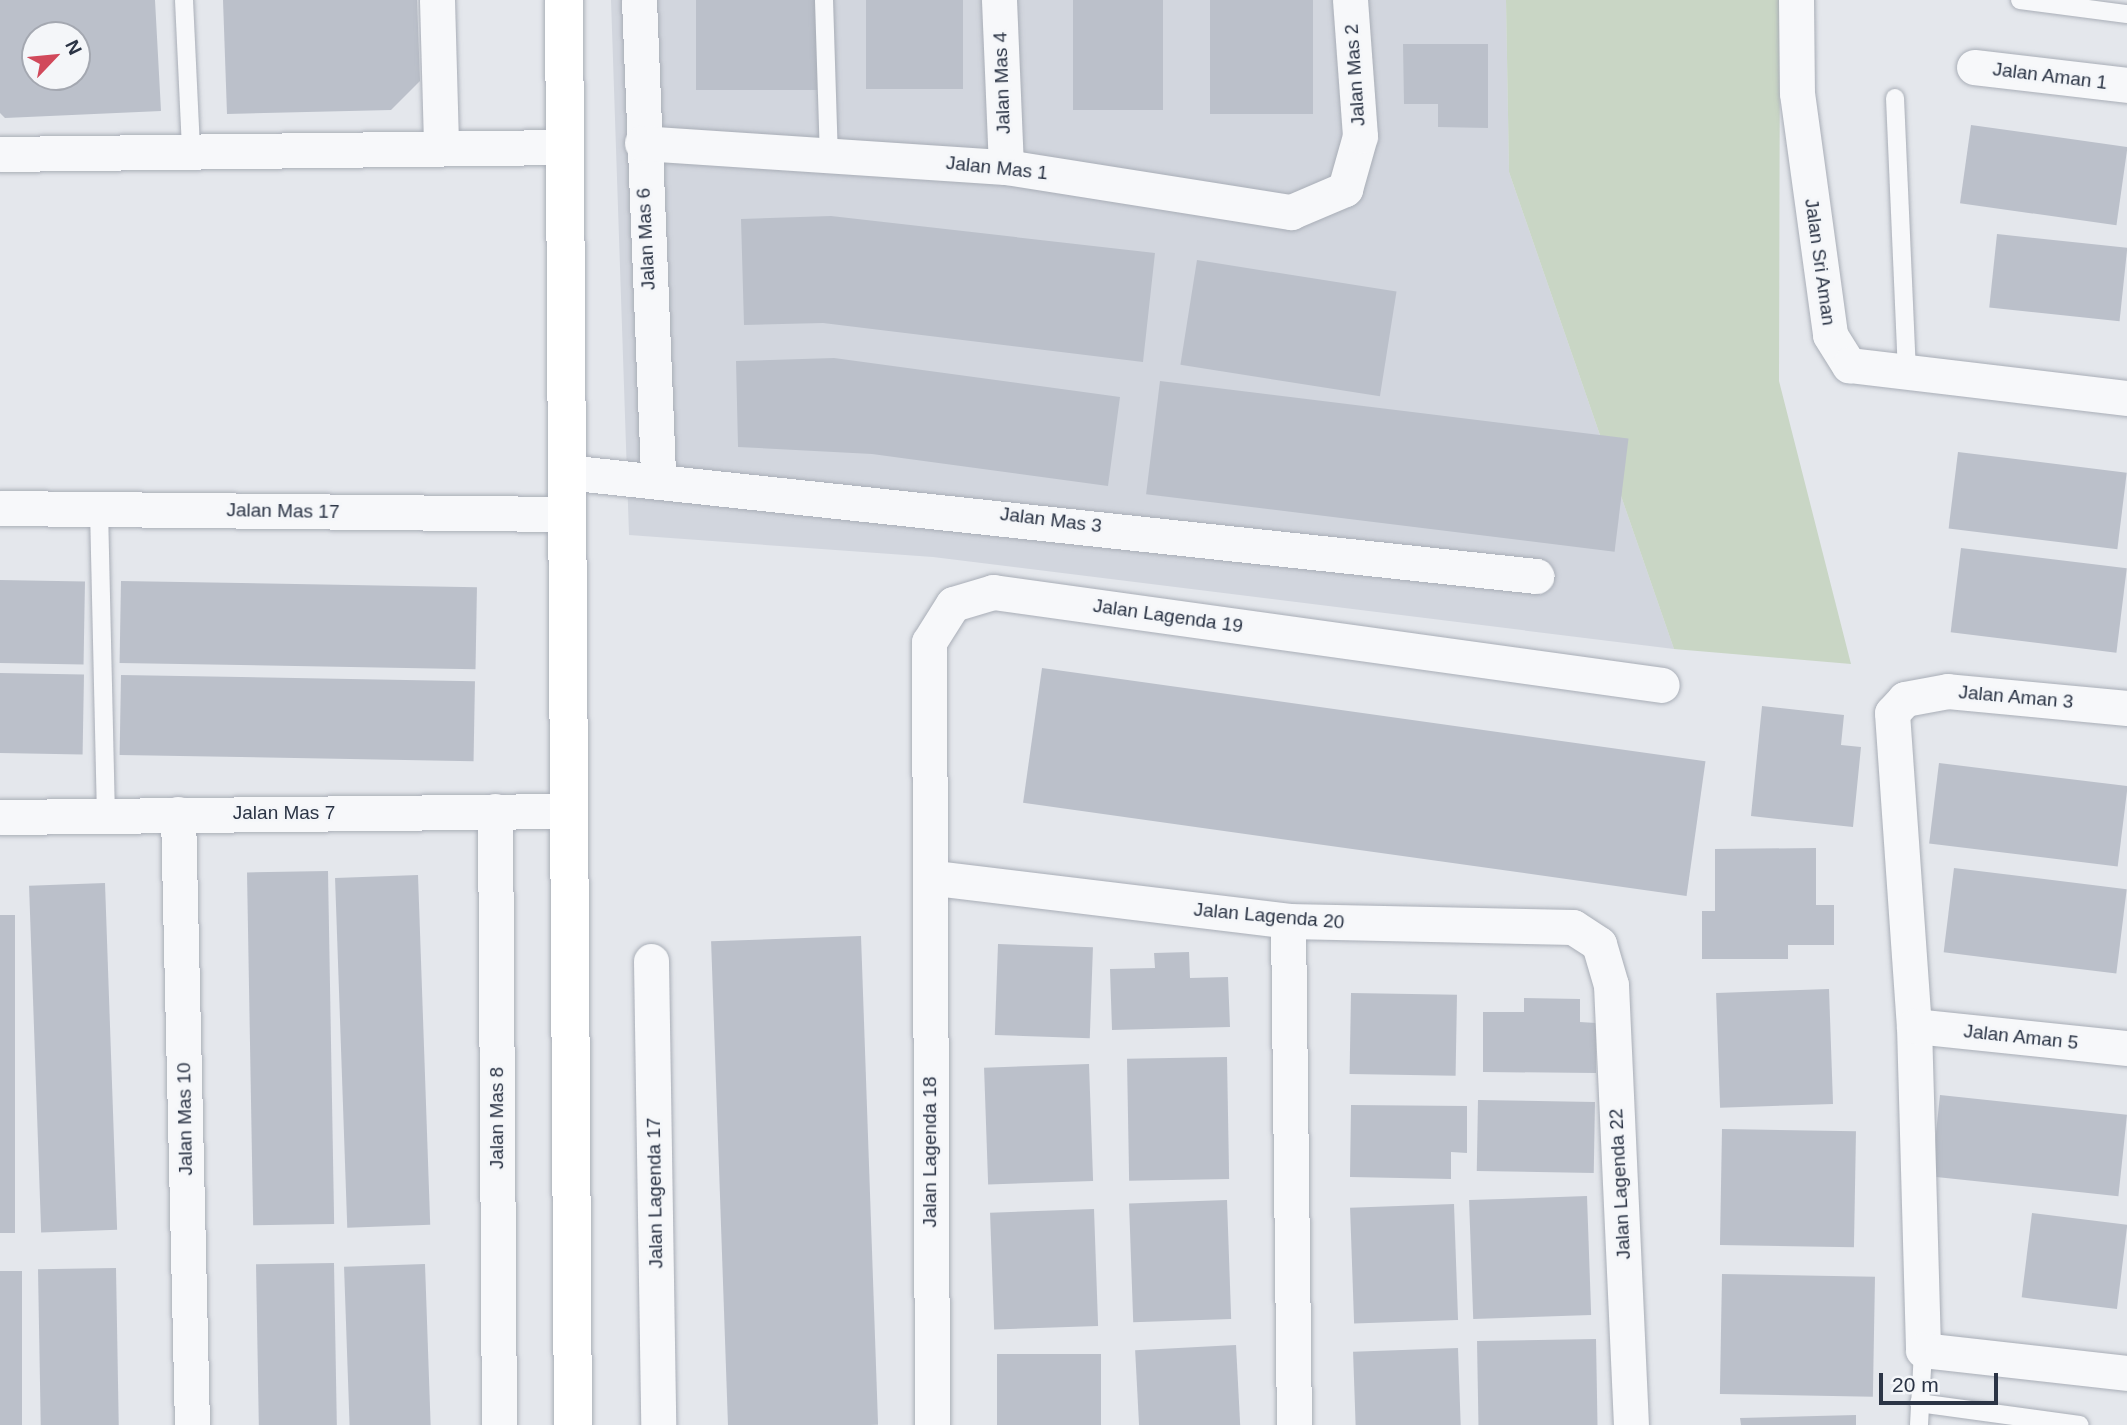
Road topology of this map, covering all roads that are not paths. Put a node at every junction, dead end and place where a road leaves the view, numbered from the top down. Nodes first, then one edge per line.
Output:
1 (184, 0) edge
2 (437, 0) edge
3 (564, 0) edge
4 (639, 0) edge
5 (824, 0) edge
6 (999, 0) edge
7 (1350, 0) edge
8 (1796, 0) edge
9 (2020, 0) edge
10 (2127, 14) edge
11 (1973, 67) dead end
12 (2127, 85) edge
13 (1895, 98) dead end
14 (642, 144) junction
15 (441, 147) junction
16 (565, 147) junction
17 (191, 149) junction
18 (0, 153) edge
19 (829, 155) junction
20 (1006, 167) junction
21 (1345, 189) joint
22 (1907, 376) junction
23 (2127, 398) edge
24 (566, 472) junction
25 (658, 478) junction
26 (0, 508) edge
27 (99, 509) junction
28 (567, 514) junction
29 (1536, 576) dead end
30 (1662, 685) dead end
31 (2127, 708) edge
32 (495, 811) junction
33 (568, 811) junction
34 (106, 814) junction
35 (178, 814) junction
36 (0, 817) edge
37 (934, 878) junction
38 (1288, 921) junction
39 (1599, 944) joint
40 (651, 961) dead end
41 (1914, 1026) junction
42 (2127, 1048) edge
43 (1923, 1350) junction
44 (2127, 1373) edge
45 (1919, 1403) junction
46 (192, 1425) edge
47 (499, 1425) edge
48 (573, 1425) edge
49 (659, 1425) edge
50 (932, 1425) edge
51 (1294, 1425) edge
52 (1631, 1425) edge
53 (1919, 1425) edge
54 (2079, 1425) edge

1 - 17 lane
2 - 15 street
3 - 16 street
4 - 14 street, Jalan Mas 6
5 - 19 lane
6 - 20 street, Jalan Mas 4
7 - 21 street, Jalan Mas 2
8 - 22 street, Jalan Sri Aman
9 - 10 lane
11 - 12 street, Jalan Aman 1
13 - 22 lane
14 - 19 street, Jalan Mas 1
14 - 25 street, Jalan Mas 6
15 - 16 street
15 - 17 street
16 - 24 street
17 - 18 street
19 - 20 street, Jalan Mas 1
20 - 21 street, Jalan Mas 1
22 - 23 street, Jalan Sri Aman
24 - 25 street, Jalan Mas 3
24 - 28 street
25 - 29 street, Jalan Mas 3
26 - 27 street, Jalan Mas 17
27 - 28 street, Jalan Mas 17
27 - 34 lane
28 - 33 street
30 - 37 street, Jalan Lagenda 19
31 - 41 street, Jalan Aman 3
32 - 33 street, Jalan Mas 7
32 - 35 street, Jalan Mas 7
32 - 47 street, Jalan Mas 8
33 - 48 street
34 - 35 street, Jalan Mas 7
34 - 36 street, Jalan Mas 7
35 - 46 street, Jalan Mas 10
37 - 38 street, Jalan Lagenda 20
37 - 50 street, Jalan Lagenda 18
38 - 39 street, Jalan Lagenda 20
38 - 51 street
39 - 52 street, Jalan Lagenda 22
40 - 49 street, Jalan Lagenda 17
41 - 42 street, Jalan Aman 5
41 - 43 street
43 - 44 street
43 - 45 lane
45 - 53 lane
45 - 54 lane

